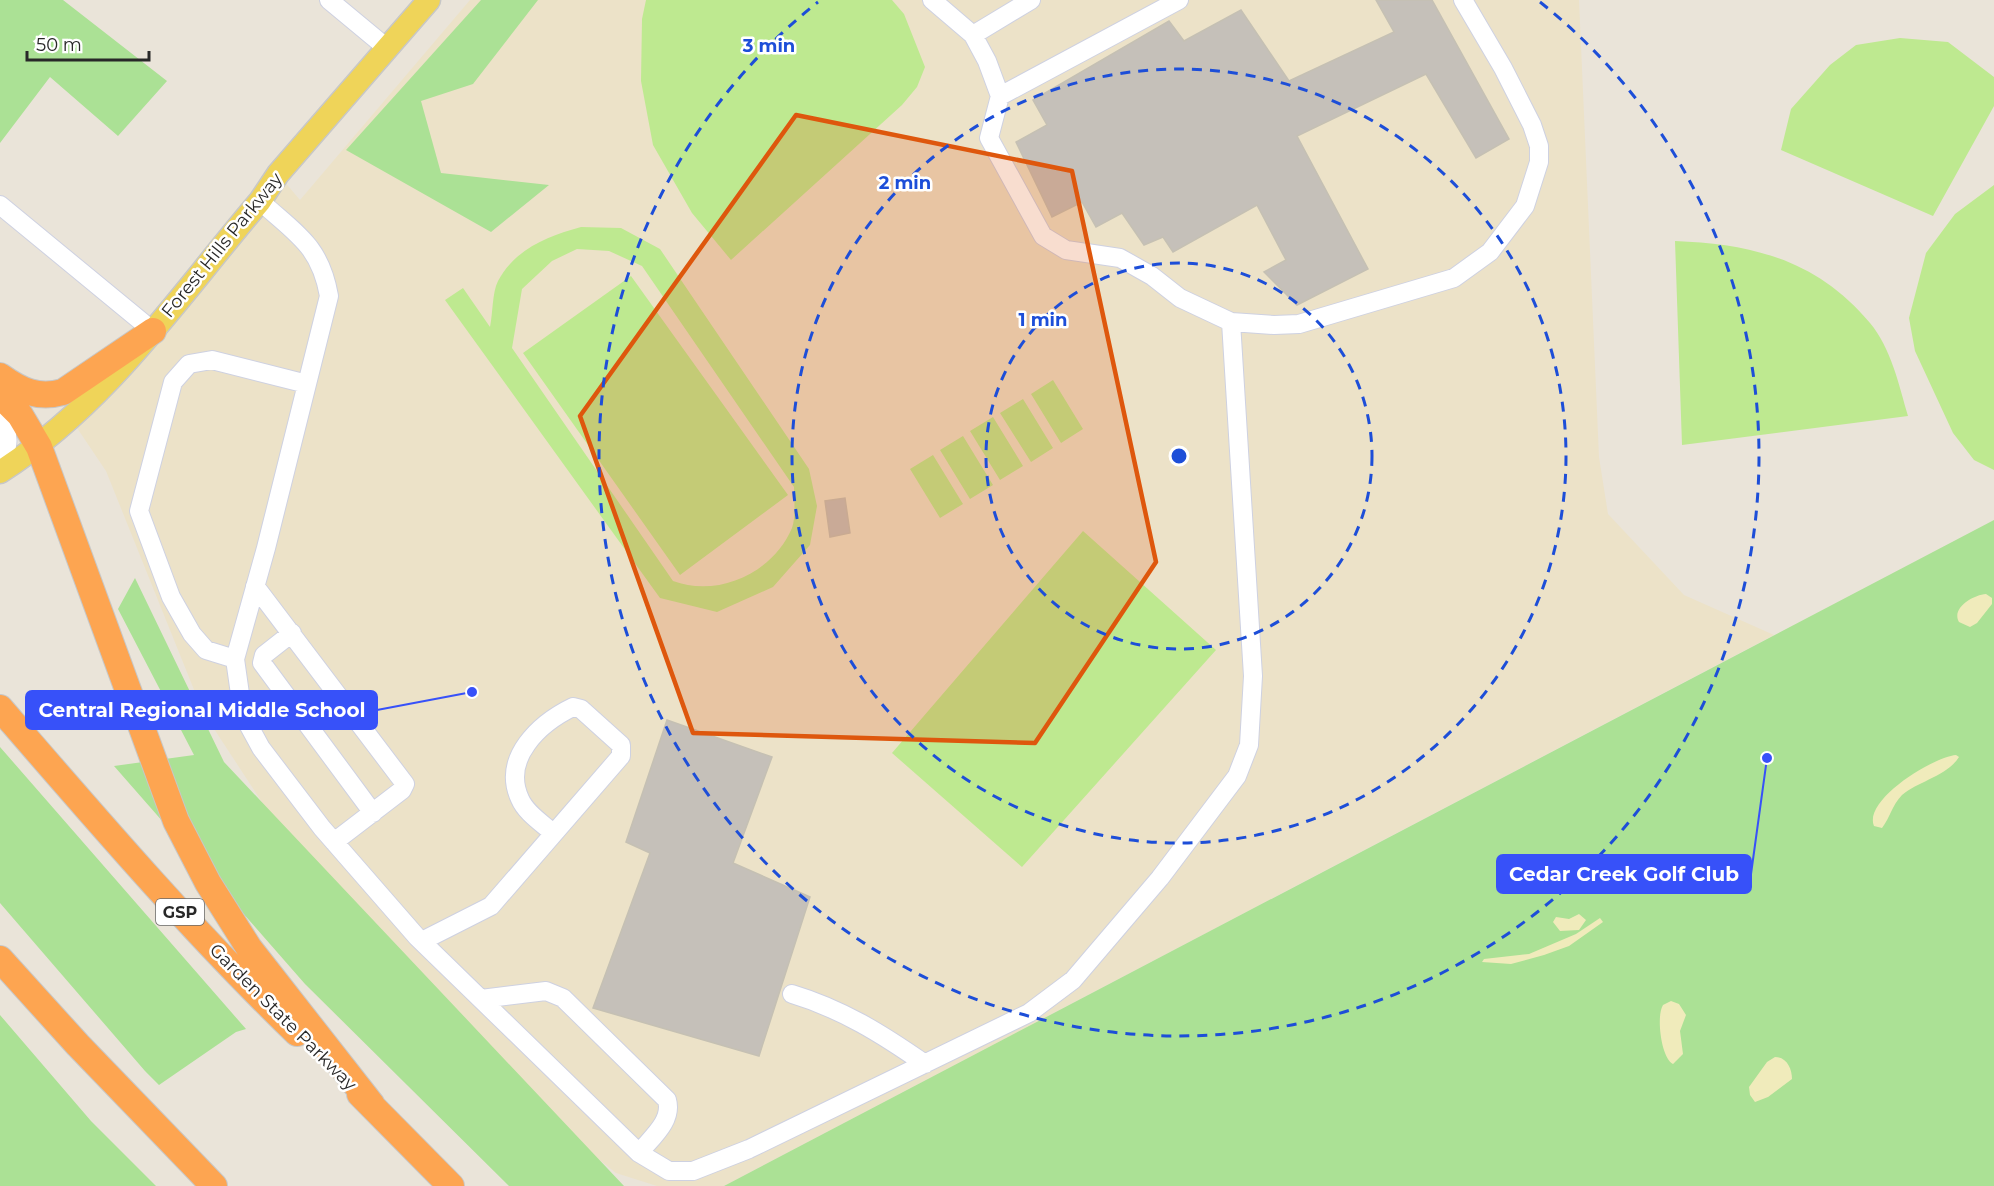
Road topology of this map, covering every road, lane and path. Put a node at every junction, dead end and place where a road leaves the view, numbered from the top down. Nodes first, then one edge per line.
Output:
1 (329, 0) edge
2 (429, 0) edge
3 (932, 0) edge
4 (1031, 0) edge
5 (1179, 0) edge
6 (1463, 0) edge
7 (973, 35) junction
8 (388, 49) junction
9 (1000, 96) junction
10 (260, 201) junction
11 (0, 205) edge
12 (1231, 322) junction
13 (153, 331) junction
14 (0, 376) edge
15 (307, 384) junction
16 (0, 395) edge
17 (0, 421) edge
18 (39, 447) junction
19 (0, 472) edge
20 (255, 586) junction
21 (292, 633) junction
22 (235, 659) junction
23 (0, 708) edge
24 (373, 813) junction
25 (553, 833) junction
26 (334, 842) junction
27 (422, 941) junction
28 (0, 959) edge
29 (792, 994) dead end
30 (481, 999) junction
31 (925, 1064) junction
32 (372, 1105) junction
33 (639, 1153) junction
34 (214, 1186) edge
35 (451, 1186) edge

1 - 8 street
2 - 8 main road, Forest Hills Parkway
3 - 7 street
4 - 7 street
5 - 9 street
6 - 12 street
7 - 9 street
8 - 10 main road, Forest Hills Parkway
9 - 12 street
10 - 13 main road, Forest Hills Parkway
10 - 15 street
11 - 13 street
12 - 31 street
13 - 14 highway
13 - 18 main road, Forest Hills Parkway
15 - 20 street
15 - 22 street
16 - 18 highway
17 - 19 street
18 - 19 main road, Forest Hills Parkway
18 - 32 highway
20 - 21 street
20 - 22 street
21 - 24 street
21 - 24 street
22 - 26 street
23 - 32 highway, Garden State Parkway / GSP
24 - 26 street
25 - 25 street
25 - 27 street
26 - 27 street
27 - 30 street
28 - 34 highway
29 - 31 street
30 - 33 street
30 - 33 street
31 - 33 street
32 - 35 highway, Garden State Parkway / GSP

